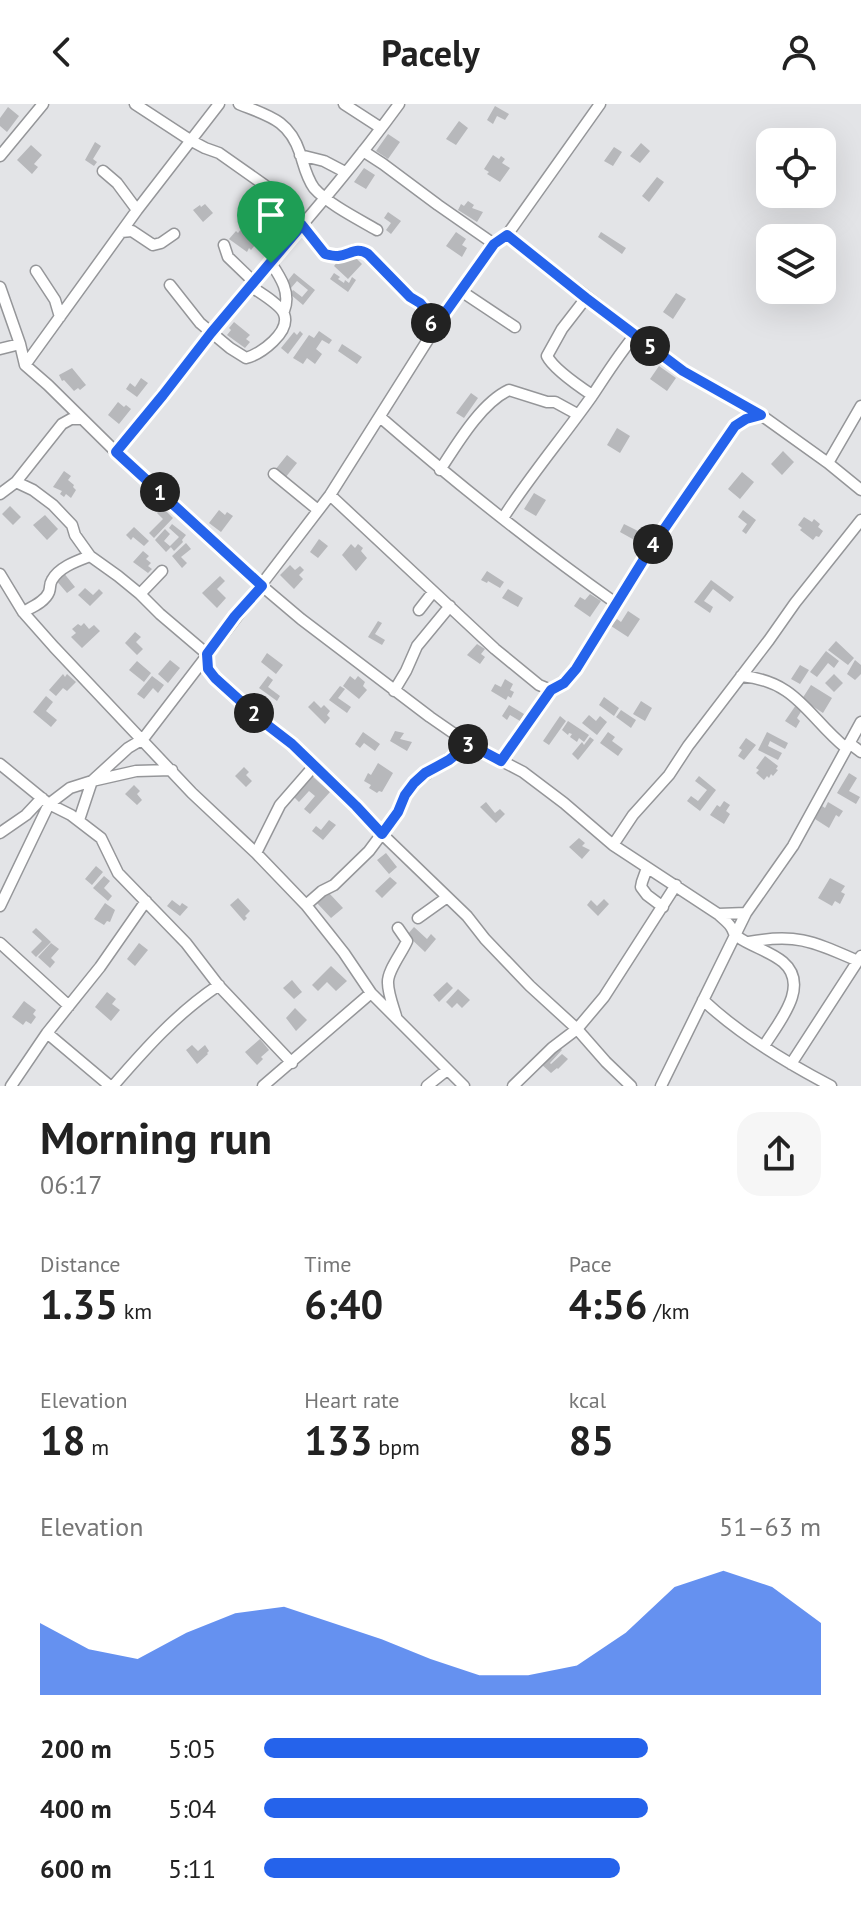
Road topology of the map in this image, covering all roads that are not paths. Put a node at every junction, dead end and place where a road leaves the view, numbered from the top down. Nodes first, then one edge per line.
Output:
1 (43, 104) edge
2 (135, 104) edge
3 (219, 104) edge
4 (239, 104) edge
5 (344, 104) edge
6 (399, 104) edge
7 (600, 104) edge
8 (381, 128) junction
9 (190, 140) junction
10 (363, 151) junction
11 (300, 155) junction
12 (0, 156) edge
13 (103, 171) dead end
14 (345, 172) junction
15 (326, 198) junction
16 (137, 210) junction
17 (302, 225) junction
18 (377, 230) dead end
19 (121, 232) junction
20 (174, 234) dead end
21 (507, 235) junction
22 (494, 244) junction
23 (224, 245) dead end
24 (271, 263) junction
25 (36, 271) dead end
26 (252, 284) junction
27 (170, 285) dead end
28 (0, 287) edge
29 (461, 291) junction
30 (586, 298) junction
31 (284, 311) junction
32 (60, 317) junction
33 (435, 327) junction
34 (515, 327) dead end
35 (211, 333) junction
36 (635, 335) junction
37 (20, 344) junction
38 (0, 349) edge
39 (25, 365) junction
40 (592, 395) junction
41 (861, 406) edge
42 (577, 414) junction
43 (761, 415) junction
44 (380, 417) junction
45 (81, 419) junction
46 (116, 452) junction
47 (828, 463) junction
48 (27, 467) junction
49 (440, 470) junction
50 (274, 474) dead end
51 (16, 482) junction
52 (33, 490) junction
53 (861, 490) edge
54 (0, 494) edge
55 (330, 495) junction
56 (318, 510) junction
57 (503, 518) junction
58 (861, 520) edge
59 (90, 556) junction
60 (162, 571) dead end
61 (0, 574) edge
62 (262, 586) junction
63 (433, 592) junction
64 (140, 594) junction
65 (617, 604) junction
66 (450, 606) junction
67 (419, 610) dead end
68 (23, 612) junction
69 (207, 654) junction
70 (741, 676) junction
71 (551, 690) junction
72 (394, 691) junction
73 (861, 722) edge
74 (143, 739) junction
75 (469, 744) junction
76 (847, 746) junction
77 (861, 752) edge
78 (501, 761) junction
79 (0, 764) edge
80 (314, 766) junction
81 (172, 770) junction
82 (92, 781) junction
83 (46, 801) junction
84 (79, 820) junction
85 (0, 833) edge
86 (382, 834) junction
87 (613, 845) junction
88 (256, 853) junction
89 (647, 868) junction
90 (676, 885) junction
91 (446, 898) junction
92 (146, 901) junction
93 (306, 905) junction
94 (0, 906) edge
95 (663, 907) junction
96 (746, 913) junction
97 (718, 914) junction
98 (418, 918) dead end
99 (398, 928) dead end
100 (735, 936) junction
101 (749, 942) junction
102 (0, 943) edge
103 (859, 958) edge
104 (219, 985) junction
105 (371, 993) junction
106 (703, 1000) junction
107 (69, 1006) junction
108 (718, 1014) junction
109 (396, 1018) junction
110 (693, 1021) junction
111 (577, 1029) junction
112 (47, 1033) junction
113 (764, 1046) junction
114 (292, 1063) junction
115 (791, 1064) junction
116 (447, 1070) junction
117 (463, 1085) edge
118 (11, 1086) edge
119 (112, 1086) edge
120 (263, 1086) edge
121 (427, 1086) edge
122 (478, 1086) edge
123 (513, 1086) edge
124 (631, 1086) edge
125 (661, 1086) edge
126 (831, 1086) edge

1 - 12 street
2 - 9 street
3 - 9 street
4 - 11 street
5 - 8 street
6 - 8 street
7 - 21 street
8 - 10 street
9 - 16 street
9 - 17 street
10 - 14 street
10 - 22 street
11 - 14 street
11 - 15 street
13 - 16 street
14 - 15 street
15 - 17 street
15 - 18 street
16 - 19 street
17 - 24 street
17 - 33 street
19 - 20 street
19 - 32 street
21 - 22 street
21 - 30 street
22 - 29 street
23 - 26 street
24 - 26 street
24 - 31 street
25 - 32 street
26 - 31 street
26 - 35 street
27 - 35 street
28 - 37 street
29 - 33 street
29 - 34 street
30 - 36 street
30 - 40 street
31 - 35 street
32 - 39 street
33 - 44 street
35 - 46 street
36 - 40 street
36 - 43 street
37 - 38 street
37 - 39 street
39 - 45 street
40 - 42 street
41 - 47 street
42 - 49 street
42 - 57 street
43 - 47 street
43 - 65 street
44 - 49 street
44 - 55 street
45 - 46 street
45 - 48 street
46 - 62 street
47 - 53 street
48 - 51 street
48 - 52 street
49 - 57 street
50 - 56 street
51 - 52 street
51 - 54 street
52 - 59 street
55 - 56 street
55 - 63 street
56 - 62 street
57 - 65 street
58 - 70 street
59 - 64 street
59 - 68 street
60 - 64 street
61 - 68 street
62 - 69 street
62 - 72 street
63 - 66 street
63 - 67 street
64 - 69 street
65 - 71 street
66 - 71 street
66 - 72 street
68 - 74 street
69 - 74 street
69 - 80 street
70 - 76 street
70 - 87 street
71 - 78 street
72 - 75 street
73 - 76 street
74 - 81 street
74 - 82 street
75 - 78 street
75 - 86 street
76 - 77 street
76 - 96 street
78 - 87 street
79 - 83 street
80 - 86 street
80 - 88 street
81 - 82 street
81 - 88 street
82 - 83 street
82 - 84 street
83 - 84 street
83 - 85 street
83 - 94 street
84 - 92 street
86 - 91 street
86 - 93 street
87 - 89 street
88 - 93 street
89 - 90 street
89 - 95 street
90 - 95 street
90 - 97 street
91 - 98 street
91 - 111 street
92 - 104 street
92 - 107 street
93 - 105 street
95 - 111 street
96 - 97 street
96 - 100 street
97 - 100 street
99 - 109 street
100 - 101 street
100 - 106 street
101 - 103 street
101 - 113 street
102 - 107 street
103 - 115 street
104 - 114 street
104 - 119 street
105 - 109 street
105 - 114 street
106 - 108 street
106 - 110 street
107 - 112 street
108 - 110 street
108 - 113 street
109 - 116 street
110 - 125 street
111 - 123 street
111 - 124 street
112 - 118 street
112 - 119 street
113 - 115 street
114 - 120 street
115 - 126 street
116 - 117 street
116 - 121 street
117 - 122 street

